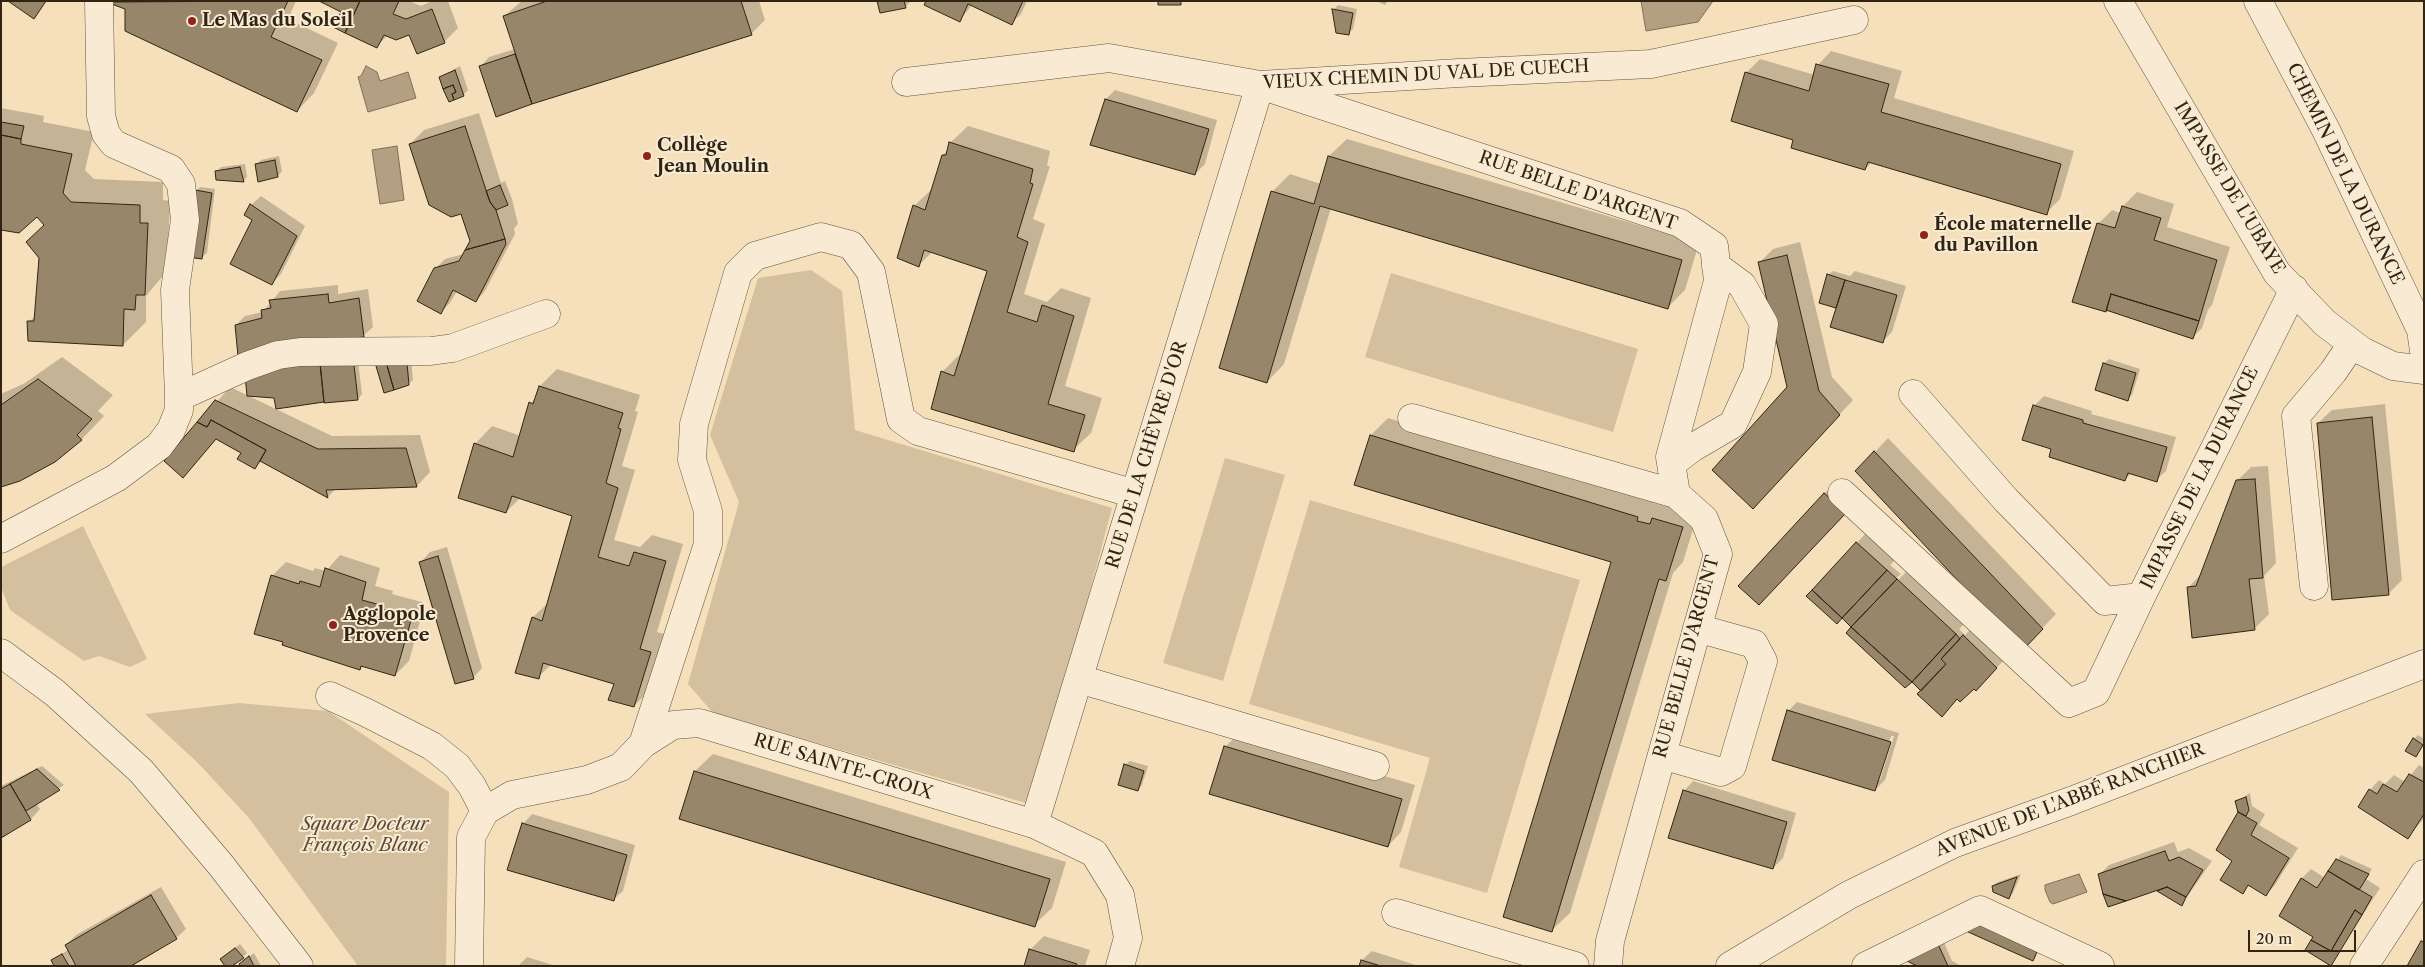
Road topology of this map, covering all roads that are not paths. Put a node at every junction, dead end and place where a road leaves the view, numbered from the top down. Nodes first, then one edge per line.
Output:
1 (99, 1) edge
2 (2118, 1) edge
3 (2258, 1) edge
4 (1854, 20) dead end
5 (906, 82) dead end
6 (1260, 86) junction
7 (1716, 266) junction
8 (2294, 289) junction
9 (546, 314) dead end
10 (2352, 344) junction
11 (2424, 351) edge
12 (2424, 370) edge
13 (1914, 394) dead end
14 (179, 397) junction
15 (1412, 418) dead end
16 (1671, 464) junction
17 (1842, 493) dead end
18 (1135, 494) junction
19 (1676, 494) junction
20 (1, 539) edge
21 (2314, 586) dead end
22 (2141, 597) junction
23 (1697, 628) junction
24 (1, 653) edge
25 (2424, 664) edge
26 (1079, 679) junction
27 (330, 696) dead end
28 (643, 744) junction
29 (1662, 755) junction
30 (1376, 766) dead end
31 (485, 811) junction
32 (1034, 824) junction
33 (2424, 874) edge
34 (1396, 913) dead end
35 (299, 966) edge
36 (469, 966) edge
37 (1120, 966) edge
38 (1575, 966) edge
39 (1608, 966) edge
40 (1730, 966) edge
41 (1866, 966) edge
42 (2100, 966) edge
43 (2364, 966) edge

1 - 14 street
2 - 8 street, IMPASSE DE L'UBAYE
3 - 11 street, CHEMIN DE LA DURANCE
4 - 6 street, VIEUX CHEMIN DU VAL DE CUECH
5 - 6 street, VIEUX CHEMIN DU VAL DE CUECH
6 - 7 street, RUE BELLE D'ARGENT
6 - 18 street, RUE DE LA CHÈVRE D'OR
7 - 16 street, RUE BELLE D'ARGENT
7 - 16 street
8 - 10 street, IMPASSE DE L'UBAYE
8 - 22 street, IMPASSE DE LA DURANCE
9 - 14 street
10 - 12 street, IMPASSE DE L'UBAYE
10 - 21 street
13 - 22 street, IMPASSE DE LA DURANCE
14 - 20 street
15 - 19 street
16 - 19 street, RUE BELLE D'ARGENT
17 - 22 street
18 - 26 street, RUE DE LA CHÈVRE D'OR
18 - 28 street
19 - 23 street, RUE BELLE D'ARGENT
23 - 29 street, RUE BELLE D'ARGENT
23 - 29 street
24 - 35 street
25 - 40 street, AVENUE DE L'ABBÉ RANCHIER
26 - 30 street
26 - 32 street, RUE DE LA CHÈVRE D'OR
27 - 31 street
28 - 31 street, RUE SAINTE-CROIX
28 - 32 street, RUE SAINTE-CROIX
29 - 39 street, RUE BELLE D'ARGENT
31 - 36 street
32 - 37 street, RUE SAINTE-CROIX
33 - 43 street
34 - 38 street
41 - 42 street

